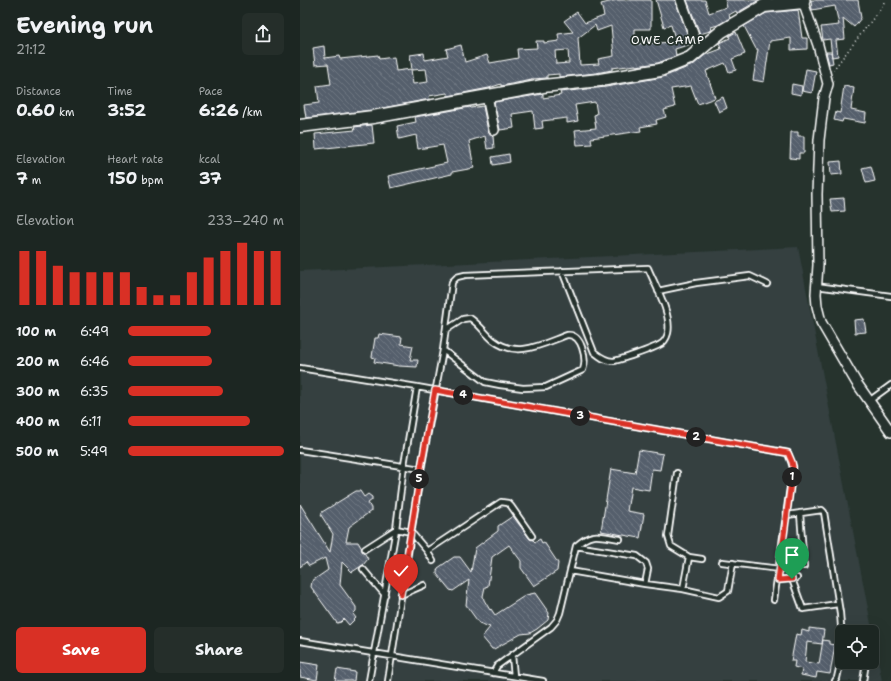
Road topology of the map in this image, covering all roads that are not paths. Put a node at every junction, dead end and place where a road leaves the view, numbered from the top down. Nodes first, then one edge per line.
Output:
1 (681, 0) edge
2 (804, 1) edge
3 (699, 50) junction
4 (487, 96) junction
5 (300, 126) edge
6 (494, 130) dead end
7 (562, 271) junction
8 (767, 284) dead end
9 (816, 286) junction
10 (658, 291) junction
11 (891, 296) edge
12 (446, 330) junction
13 (443, 350) junction
14 (300, 368) edge
15 (891, 385) edge
16 (418, 387) junction
17 (435, 390) junction
18 (869, 401) junction
19 (891, 432) edge
20 (300, 450) edge
21 (404, 465) junction
22 (421, 468) junction
23 (677, 473) dead end
24 (800, 513) junction
25 (787, 515) junction
26 (396, 529) junction
27 (411, 532) junction
28 (532, 536) dead end
29 (620, 539) dead end
30 (576, 546) junction
31 (365, 549) dead end
32 (427, 551) junction
33 (689, 557) junction
34 (702, 559) dead end
35 (433, 560) dead end
36 (722, 562) dead end
37 (733, 563) junction
38 (804, 566) dead end
39 (363, 569) dead end
40 (780, 570) junction
41 (570, 571) junction
42 (388, 578) junction
43 (404, 580) junction
44 (778, 580) junction
45 (645, 584) junction
46 (424, 585) dead end
47 (683, 589) junction
48 (385, 595) junction
49 (401, 595) junction
50 (774, 600) dead end
51 (838, 604) junction
52 (840, 625) edge
53 (300, 641) edge
54 (374, 653) junction
55 (392, 656) junction
56 (512, 656) junction
57 (839, 669) edge
58 (865, 669) edge
59 (493, 673) junction
60 (514, 676) junction
61 (369, 681) edge
62 (388, 681) edge
63 (543, 681) edge
64 (835, 681) edge
65 (863, 681) edge

1 - 3 street
2 - 3 street
2 - 9 street
3 - 4 street
4 - 5 street
4 - 6 street
7 - 10 lane
7 - 10 lane
7 - 12 lane
8 - 10 lane
9 - 11 lane
9 - 18 street
12 - 13 lane
12 - 13 lane
13 - 17 lane
14 - 16 lane
15 - 18 lane
16 - 17 lane
16 - 21 lane
17 - 22 lane
17 - 25 lane
18 - 19 street
20 - 21 lane
21 - 22 lane
21 - 26 lane
22 - 27 lane
23 - 33 lane
24 - 25 lane
24 - 38 lane
24 - 51 lane
25 - 40 lane
26 - 27 lane
26 - 31 lane
26 - 42 lane
27 - 32 lane
27 - 43 lane
28 - 32 lane
29 - 30 lane
30 - 41 lane
30 - 45 lane
32 - 35 lane
33 - 34 lane
33 - 47 lane
36 - 37 lane
37 - 40 lane
37 - 47 lane
39 - 48 lane
40 - 44 lane
41 - 45 lane
41 - 56 lane
42 - 43 lane
42 - 48 lane
43 - 49 lane
44 - 50 lane
44 - 51 lane
45 - 47 lane
46 - 49 lane
48 - 54 lane
49 - 55 lane
51 - 52 lane
53 - 54 lane
54 - 55 lane
54 - 61 lane
55 - 59 lane
55 - 62 lane
56 - 59 lane
56 - 60 lane
57 - 64 lane
58 - 65 lane
59 - 60 lane
60 - 63 lane

